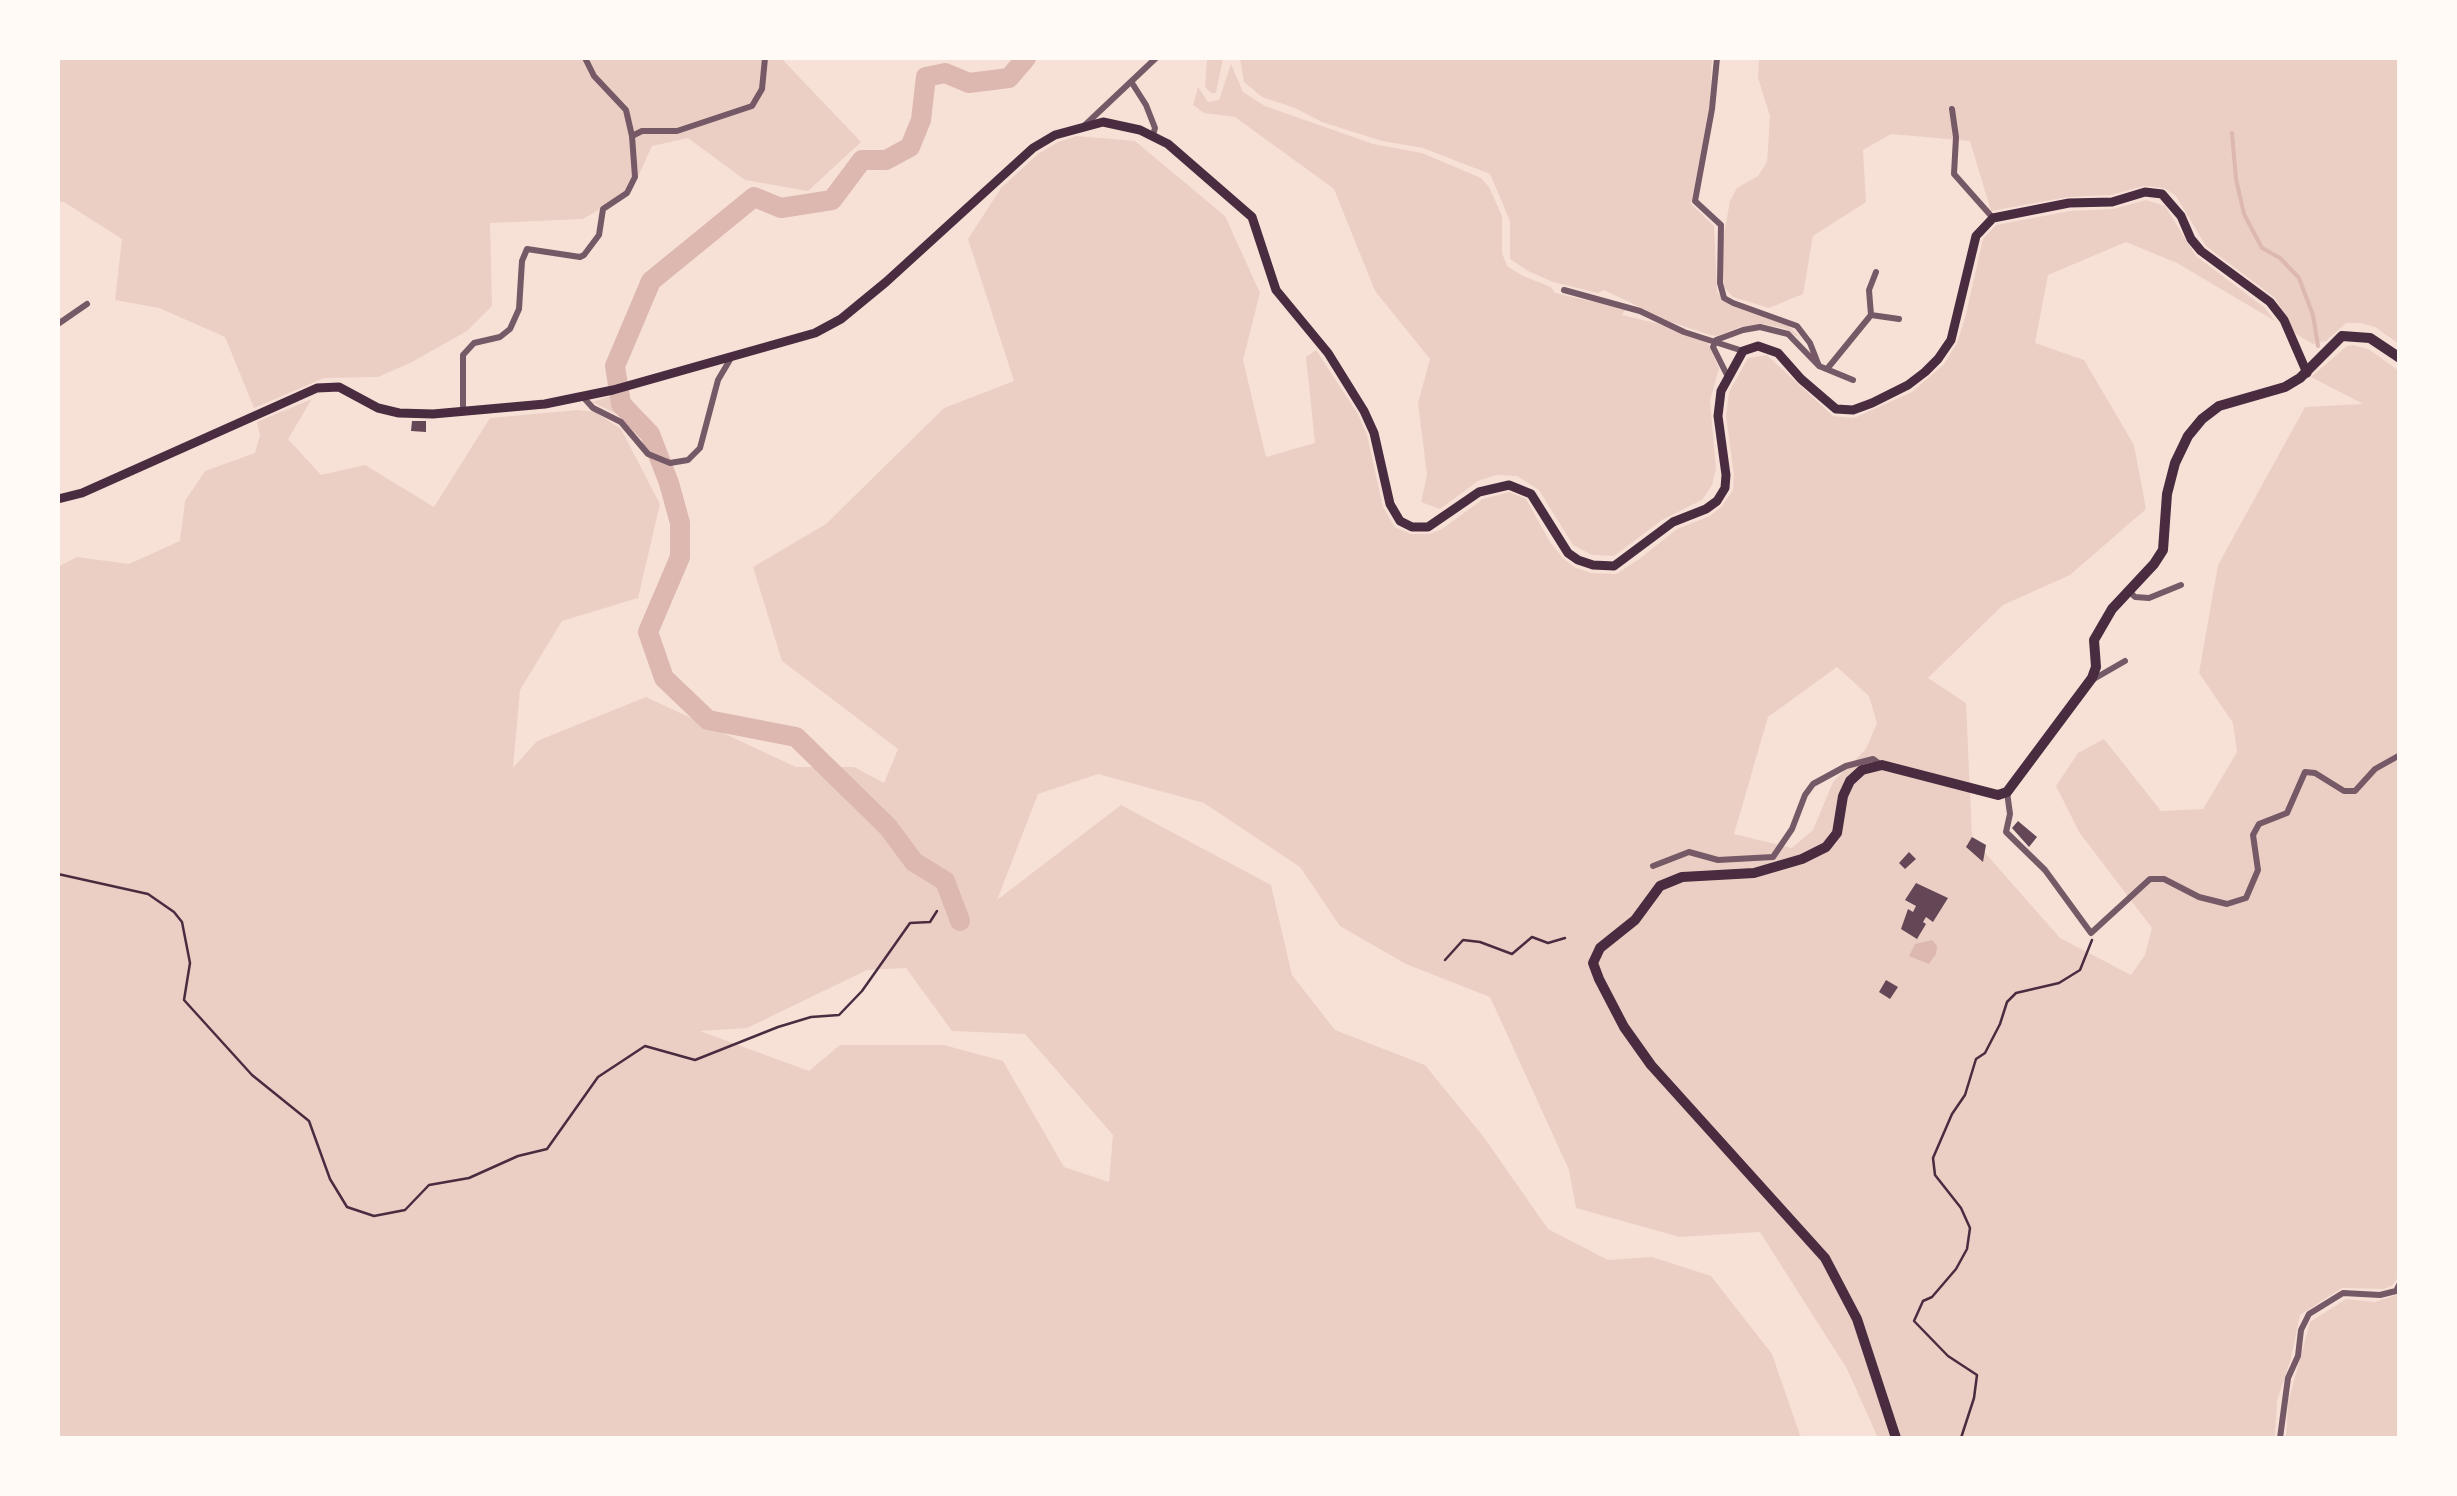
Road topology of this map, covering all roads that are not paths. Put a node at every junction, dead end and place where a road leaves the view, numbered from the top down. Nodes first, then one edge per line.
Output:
1 (585, 58) edge
2 (765, 58) edge
3 (1156, 58) edge
4 (1717, 58) edge
5 (1132, 83) junction
6 (1952, 109) dead end
7 (1085, 126) junction
8 (632, 136) junction
9 (1152, 136) junction
10 (1993, 218) junction
11 (1876, 272) dead end
12 (1564, 290) dead end
13 (87, 304) dead end
14 (1871, 315) junction
15 (1899, 319) dead end
16 (58, 324) edge
17 (1716, 340) junction
18 (1744, 351) junction
19 (731, 358) junction
20 (2400, 358) edge
21 (1823, 367) junction
22 (2307, 373) junction
23 (1727, 375) junction
24 (1853, 380) dead end
25 (583, 397) junction
26 (463, 412) junction
27 (58, 499) edge
28 (2181, 586) dead end
29 (2128, 589) junction
30 (2125, 661) dead end
31 (2090, 680) junction
32 (2400, 755) edge
33 (1882, 765) junction
34 (2008, 792) junction
35 (1653, 866) dead end
36 (2400, 1283) edge
37 (1896, 1438) edge
38 (2280, 1438) edge

1 - 8 street
2 - 8 street
3 - 5 street
4 - 21 street
5 - 7 street
5 - 9 street
6 - 10 street
7 - 9 main road
7 - 19 main road
8 - 26 street
9 - 23 main road
10 - 18 main road
10 - 22 main road
11 - 14 street
12 - 17 street
13 - 16 street
14 - 15 street
14 - 21 street
17 - 18 street
17 - 21 street
17 - 23 street
18 - 23 main road
19 - 25 main road
19 - 25 street
20 - 22 main road
21 - 24 street
22 - 29 main road
25 - 26 main road
26 - 27 main road
28 - 29 street
29 - 31 main road
30 - 31 street
31 - 34 main road
32 - 34 street
33 - 34 main road
33 - 35 street
33 - 37 main road
36 - 38 street

